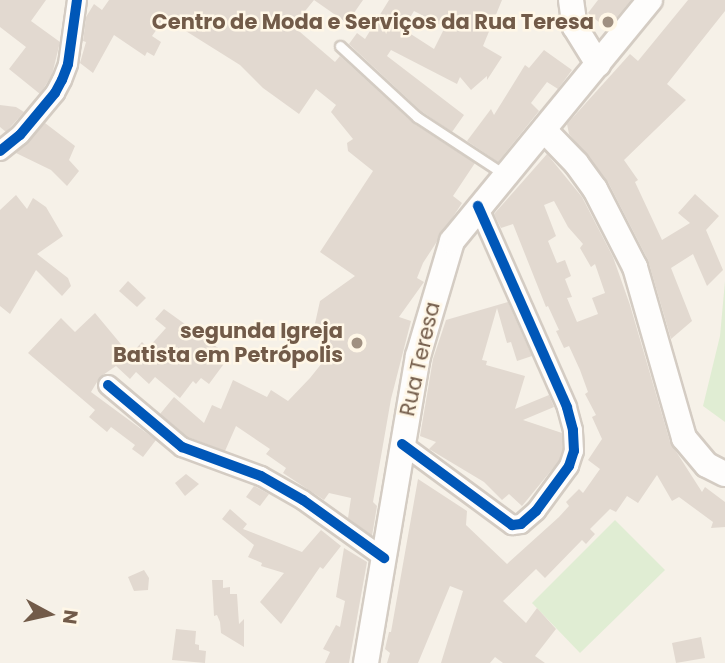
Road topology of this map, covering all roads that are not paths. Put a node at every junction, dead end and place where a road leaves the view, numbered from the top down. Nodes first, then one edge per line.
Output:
1 (77, 0) edge
2 (571, 0) edge
3 (650, 0) edge
4 (340, 46) dead end
5 (598, 64) junction
6 (545, 131) junction
7 (0, 151) edge
8 (504, 174) junction
9 (478, 206) junction
10 (108, 385) dead end
11 (402, 444) junction
12 (725, 474) edge
13 (384, 558) junction
14 (366, 663) edge

1 - 7 street
2 - 5 main road
3 - 5 main road, Rua Teresa
4 - 8 lane
5 - 6 main road, Rua Teresa
6 - 8 main road, Rua Teresa
6 - 12 main road
8 - 9 main road, Rua Teresa
9 - 11 main road, Rua Teresa
9 - 11 street
10 - 13 street
11 - 13 main road, Rua Teresa
13 - 14 main road, Rua Teresa

